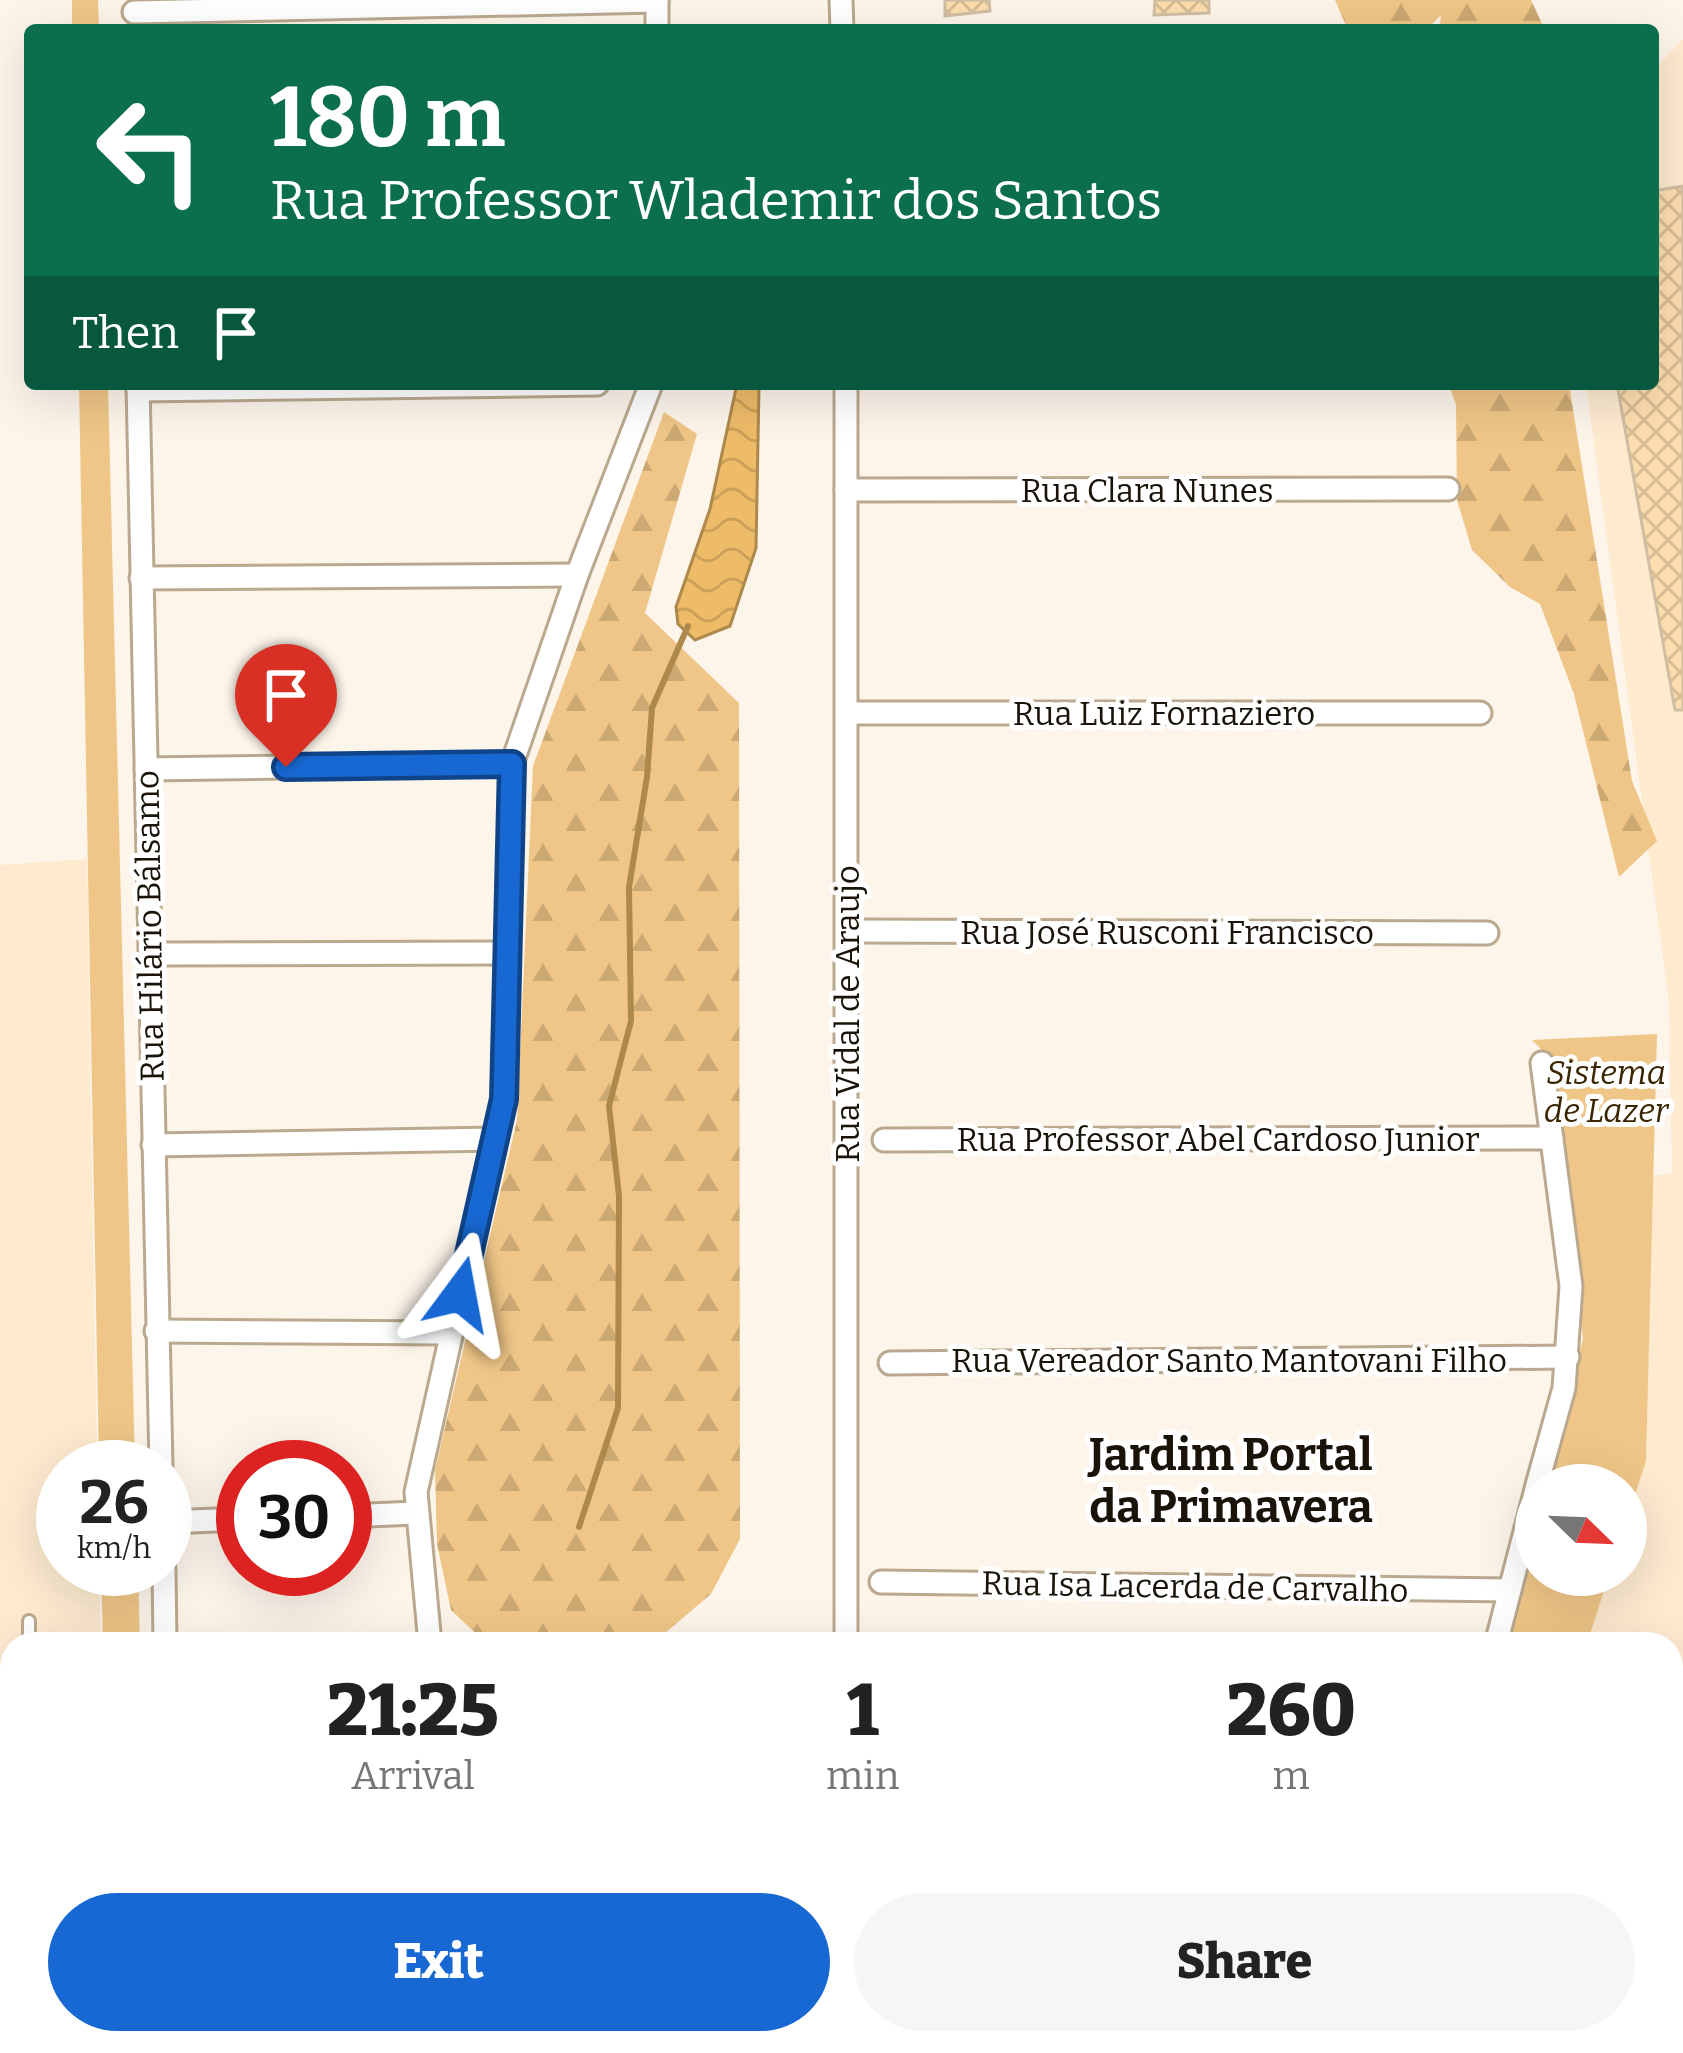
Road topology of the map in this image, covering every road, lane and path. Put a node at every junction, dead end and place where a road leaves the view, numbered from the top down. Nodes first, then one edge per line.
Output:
1 (657, 1) edge
2 (134, 14) edge
3 (138, 390) edge
4 (649, 390) edge
5 (846, 390) edge
6 (1448, 489) dead end
7 (846, 490) junction
8 (577, 575) junction
9 (141, 578) junction
10 (848, 712) junction
11 (1480, 712) dead end
12 (512, 764) junction
13 (146, 770) junction
14 (847, 931) junction
15 (1487, 933) dead end
16 (506, 952) junction
17 (152, 954) junction
18 (1542, 1063) dead end
19 (1552, 1138) junction
20 (496, 1139) junction
21 (884, 1140) dead end
22 (153, 1145) junction
23 (156, 1331) junction
24 (451, 1333) junction
25 (1568, 1358) junction
26 (890, 1363) dead end
27 (160, 1440) edge
28 (1543, 1464) edge
29 (416, 1513) junction
30 (372, 1515) edge
31 (1515, 1571) edge
32 (881, 1582) dead end
33 (1510, 1590) junction
34 (164, 1596) edge
35 (29, 1621) dead end
36 (29, 1632) edge
37 (165, 1632) edge
38 (429, 1632) edge
39 (846, 1632) edge
40 (1499, 1632) edge

1 - 2 street
3 - 9 street, Rua Hilário Bálsamo
4 - 8 street
5 - 7 street, Rua Vidal de Araujo
6 - 7 street, Rua Clara Nunes
7 - 10 street, Rua Vidal de Araujo
8 - 9 street
8 - 12 street
9 - 13 street, Rua Hilário Bálsamo
10 - 11 street, Rua Luiz Fornaziero
10 - 14 street, Rua Vidal de Araujo
12 - 13 street
12 - 16 street
13 - 17 street, Rua Hilário Bálsamo
14 - 15 street, Rua José Rusconi Francisco
14 - 39 street, Rua Vidal de Araujo
16 - 17 street
16 - 20 street
17 - 22 street, Rua Hilário Bálsamo
18 - 19 street
19 - 21 street, Rua Professor Abel Cardoso Junior
19 - 25 street
20 - 22 street
20 - 24 street
22 - 23 street, Rua Hilário Bálsamo
23 - 24 street
23 - 27 street, Rua Hilário Bálsamo
24 - 29 street
25 - 26 street, Rua Vereador Santo Mantovani Filho
25 - 28 street
29 - 30 street
29 - 38 street
31 - 33 street
32 - 33 street, Rua Isa Lacerda de Carvalho
33 - 40 street
34 - 37 street
35 - 36 lane

